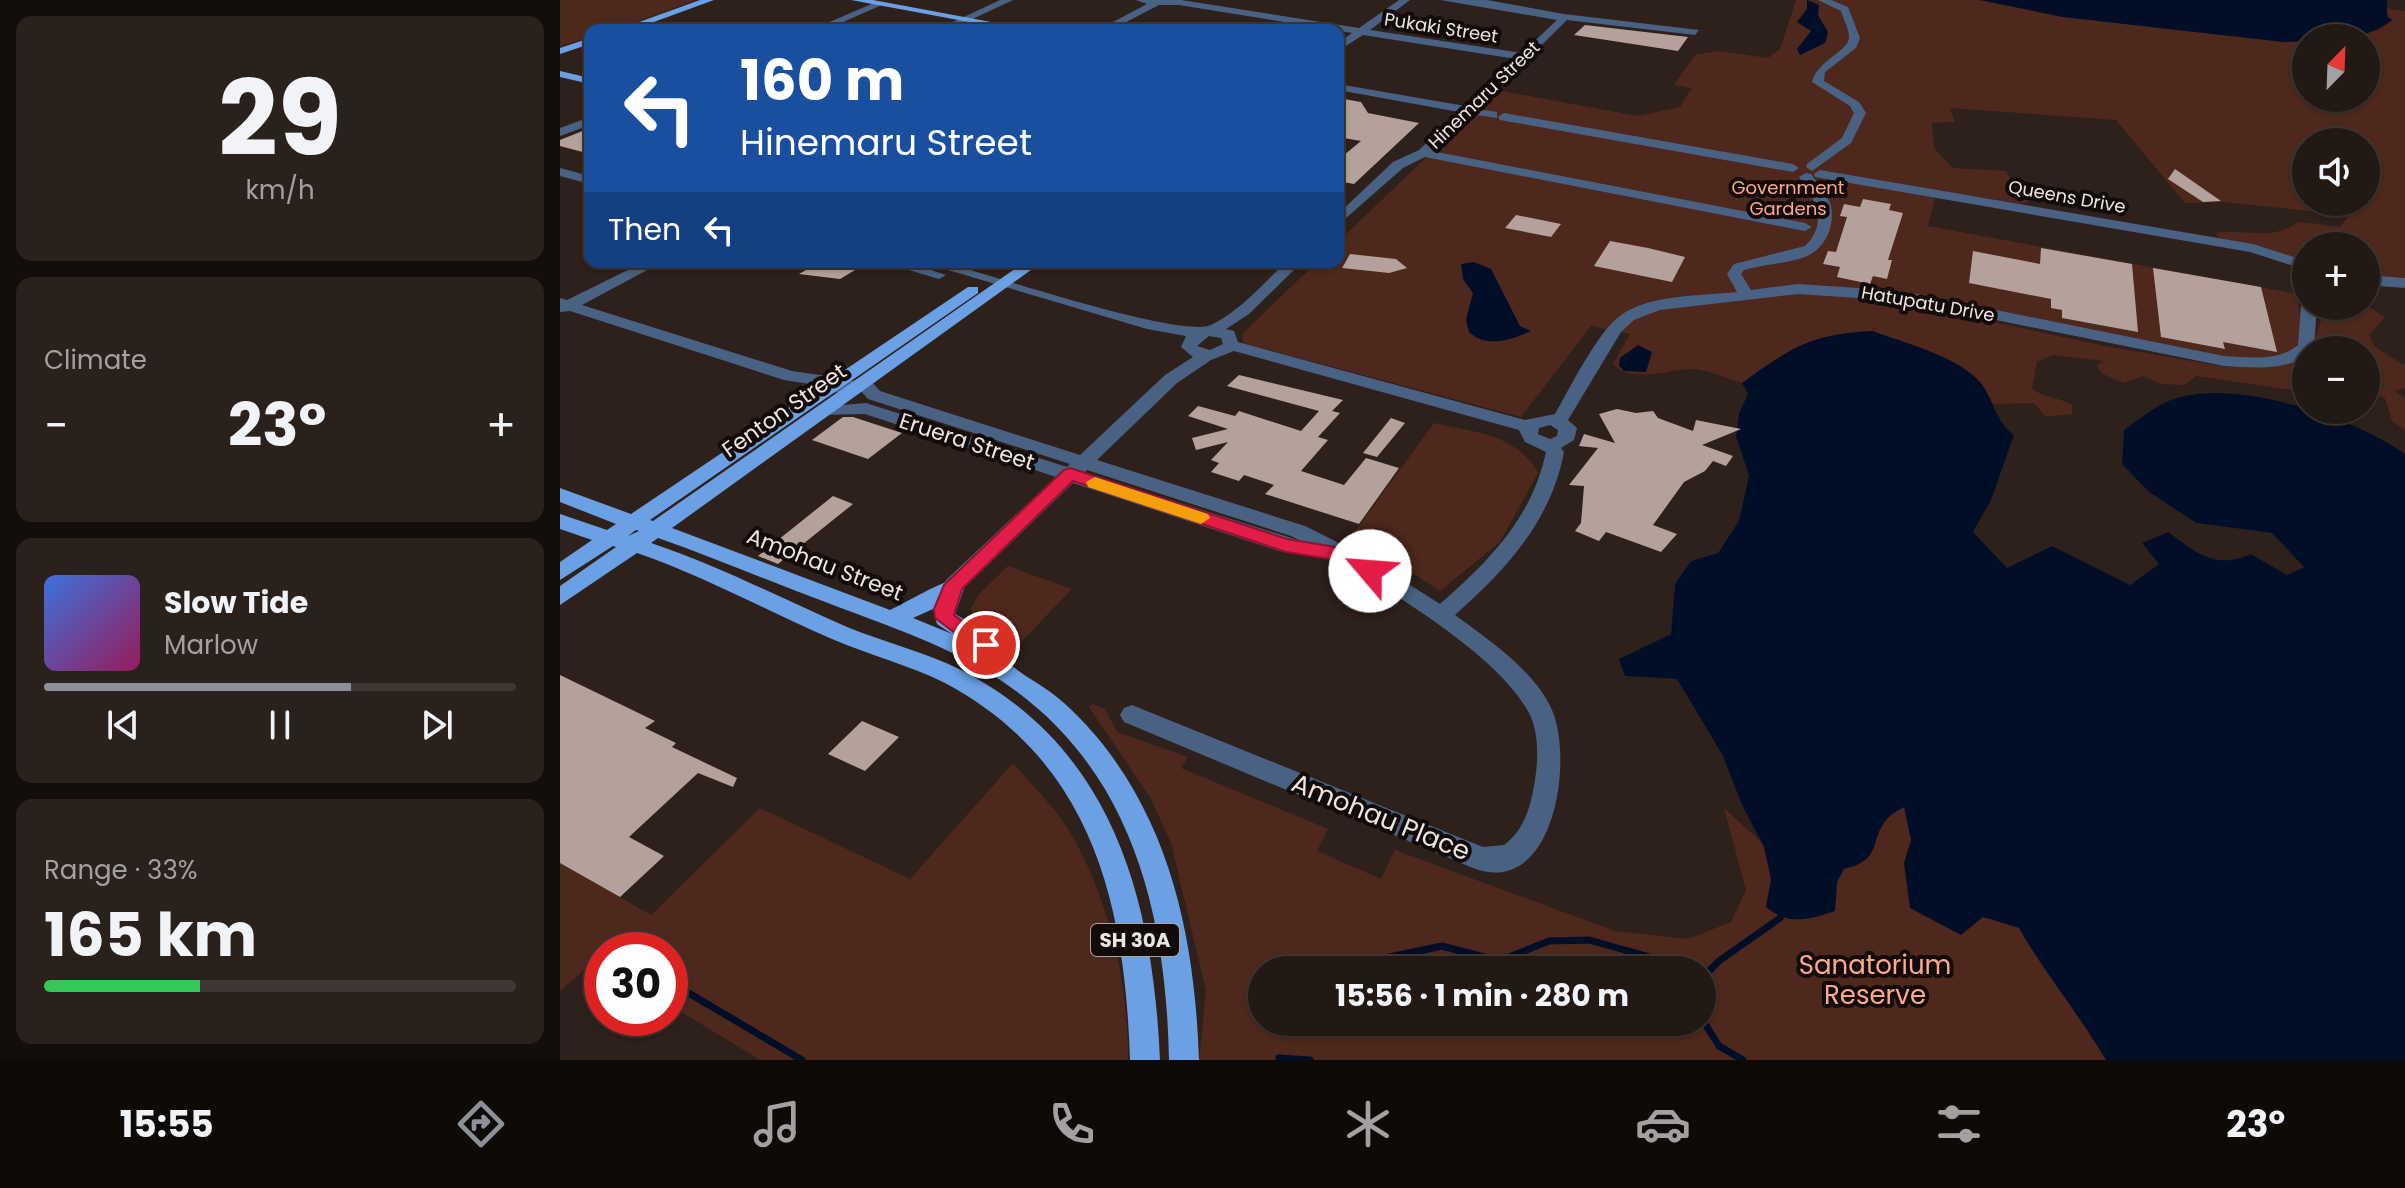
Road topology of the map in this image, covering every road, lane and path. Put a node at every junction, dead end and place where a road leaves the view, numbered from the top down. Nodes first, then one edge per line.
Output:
1 (709, 0) edge
2 (840, 0) edge
3 (856, 0) edge
4 (1008, 0) edge
5 (1141, 0) edge
6 (1405, 0) edge
7 (1445, 0) edge
8 (1471, 0) edge
9 (1823, 0) edge
10 (1161, 1) edge
11 (1392, 2) edge
12 (876, 6) junction
13 (1552, 15) junction
14 (666, 21) junction
15 (962, 21) junction
16 (644, 24) edge
17 (675, 24) edge
18 (831, 24) edge
19 (976, 24) edge
20 (984, 24) edge
21 (1115, 24) edge
22 (1291, 24) edge
23 (1295, 24) edge
24 (1696, 31) dead end
25 (1348, 33) edge
26 (584, 43) edge
27 (560, 51) edge
28 (1516, 58) junction
29 (560, 74) edge
30 (584, 80) edge
31 (1344, 88) edge
32 (1460, 108) junction
33 (584, 123) edge
34 (560, 132) edge
35 (1423, 153) junction
36 (560, 165) edge
37 (1398, 165) junction
38 (584, 171) edge
39 (560, 172) edge
40 (1808, 172) junction
41 (584, 178) edge
42 (1344, 215) edge
43 (1805, 227) dead end
44 (2292, 261) edge
45 (642, 268) edge
46 (917, 268) edge
47 (946, 268) edge
48 (1007, 268) edge
49 (1024, 268) edge
50 (1289, 268) edge
51 (2380, 281) edge
52 (2405, 283) edge
53 (993, 284) junction
54 (1747, 296) junction
55 (563, 306) edge
56 (2308, 320) edge
57 (1210, 343) junction
58 (790, 376) junction
59 (863, 383) junction
60 (825, 397) junction
61 (1559, 421) junction
62 (1529, 427) junction
63 (1550, 445) junction
64 (1076, 468) junction
65 (560, 495) edge
66 (560, 521) edge
67 (632, 534) junction
68 (560, 572) edge
69 (954, 585) junction
70 (560, 597) edge
71 (1439, 617) junction
72 (890, 619) junction
73 (1001, 669) junction
74 (1530, 693) joint
75 (1132, 715) dead end
76 (1145, 1060) edge
77 (1184, 1060) edge

1 - 14 main road
2 - 12 main road
3 - 12 main road
4 - 15 street
5 - 10 street, Pukaki Street
6 - 25 street
7 - 13 street
8 - 13 street
9 - 40 street
10 - 21 street
10 - 22 street, Pukaki Street
10 - 23 street, Pukaki Street
11 - 25 street
12 - 15 main road
12 - 18 street
13 - 24 street
13 - 28 street, Hinemaru Street
14 - 16 street
14 - 17 street
15 - 19 main road
15 - 20 main road
25 - 28 street, Pukaki Street
26 - 27 main road
28 - 32 street, Hinemaru Street
29 - 30 main road
31 - 32 street, Queens Drive
32 - 35 street, Hinemaru Street
32 - 37 street, Hinemaru Street
32 - 40 street, Queens Drive
33 - 34 street
35 - 37 street, Hinemaru Street
35 - 43 street
36 - 38 street
37 - 42 street, Hinemaru Street
39 - 41 street
40 - 44 street, Queens Drive
40 - 54 street
45 - 55 street
46 - 53 street
47 - 53 street
48 - 53 main road, Fenton Street
49 - 53 main road, Fenton Street
50 - 57 street
51 - 52 street
53 - 57 street
53 - 59 main road, Fenton Street
53 - 60 main road, Fenton Street
54 - 56 street, Hatupatu Drive
54 - 61 street, Hatupatu Drive
55 - 58 street, Eruera Street
57 - 62 street
57 - 64 street
58 - 60 street, Eruera Street
58 - 60 street, Eruera Street
59 - 60 street, Eruera Street
59 - 64 street, Eruera Street
60 - 64 street, Eruera Street
60 - 67 main road, Fenton Street
61 - 62 street
61 - 63 street, Hatupatu Drive
62 - 63 street
63 - 71 street
64 - 69 street
64 - 71 street, Eruera Street
65 - 67 main road, Amohau Street / SH 30A
66 - 67 main road, Amohau Street / SH 30A
67 - 68 main road, Fenton Street
67 - 70 main road, Fenton Street
67 - 72 main road, Amohau Street / SH 30A
67 - 76 main road, Amohau Street / SH 30A
69 - 72 main road
69 - 73 main road
71 - 74 street, Eruera Street
72 - 73 main road, Amohau Street / SH 30A
73 - 77 main road, Amohau Street / SH 30A
74 - 75 street, Amohau Place

